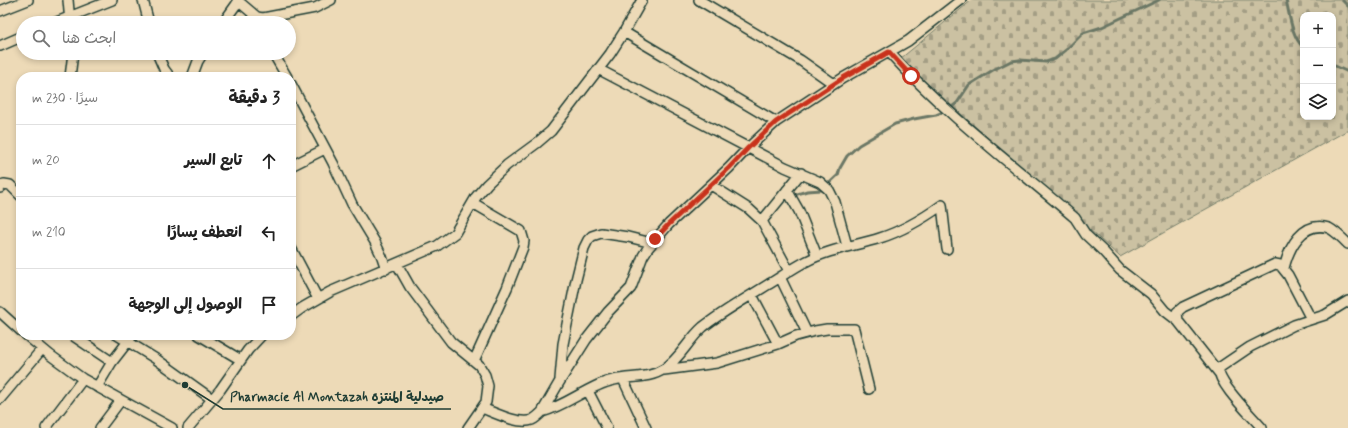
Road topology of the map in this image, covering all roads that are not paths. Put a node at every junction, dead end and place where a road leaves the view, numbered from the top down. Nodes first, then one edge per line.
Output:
1 (28, 0) edge
2 (68, 0) edge
3 (112, 0) edge
4 (143, 0) edge
5 (331, 0) edge
6 (642, 0) edge
7 (699, 0) edge
8 (237, 1) edge
9 (957, 1) edge
10 (0, 11) edge
11 (70, 16) edge
12 (78, 16) edge
13 (147, 16) edge
14 (227, 16) edge
15 (256, 16) edge
16 (283, 16) edge
17 (624, 32) junction
18 (16, 39) edge
19 (0, 46) edge
20 (889, 52) junction
21 (72, 60) edge
22 (160, 60) edge
23 (199, 60) edge
24 (277, 60) edge
25 (598, 69) junction
26 (71, 72) edge
27 (166, 72) edge
28 (194, 72) edge
29 (284, 72) edge
30 (834, 84) junction
31 (296, 94) edge
32 (776, 122) junction
33 (748, 148) junction
34 (325, 149) junction
35 (296, 164) edge
36 (800, 173) junction
37 (711, 185) junction
38 (0, 188) edge
39 (16, 190) edge
40 (787, 190) junction
41 (473, 202) junction
42 (762, 222) junction
43 (652, 243) junction
44 (1348, 244) edge
45 (847, 246) junction
46 (947, 249) dead end
47 (817, 256) junction
48 (296, 257) edge
49 (397, 264) junction
50 (1284, 268) junction
51 (386, 269) junction
52 (789, 271) junction
53 (780, 277) junction
54 (752, 295) junction
55 (318, 299) junction
56 (1348, 300) edge
57 (0, 312) edge
58 (296, 313) edge
59 (1311, 319) junction
60 (1178, 321) junction
61 (16, 326) edge
62 (807, 333) junction
63 (32, 340) edge
64 (79, 340) edge
65 (128, 340) edge
66 (133, 340) edge
67 (207, 340) edge
68 (258, 340) edge
69 (778, 344) junction
70 (42, 349) junction
71 (240, 360) junction
72 (474, 361) junction
73 (112, 362) junction
74 (664, 370) junction
75 (1219, 373) junction
76 (83, 379) junction
77 (623, 379) junction
78 (560, 381) junction
79 (97, 387) junction
80 (869, 389) dead end
81 (588, 391) junction
82 (0, 399) edge
83 (212, 399) junction
84 (121, 400) junction
85 (482, 408) junction
86 (542, 412) junction
87 (155, 424) edge
88 (46, 428) edge
89 (100, 428) edge
90 (172, 428) edge
91 (188, 428) edge
92 (468, 428) edge
93 (607, 428) edge
94 (646, 428) edge
95 (1262, 428) edge

1 - 10 street
2 - 11 street
3 - 12 street
4 - 13 street
5 - 16 street
6 - 17 street
7 - 30 street
8 - 14 street
8 - 15 street
9 - 20 street
17 - 25 street
17 - 32 street
18 - 19 street
20 - 30 street
20 - 60 street
21 - 26 street
22 - 27 street
23 - 28 street
24 - 29 street
25 - 33 street
25 - 41 street
30 - 32 street
31 - 34 street
32 - 33 street
33 - 36 street
33 - 37 street
34 - 35 street
34 - 51 street
36 - 40 street
36 - 45 street
37 - 42 street
37 - 43 street
38 - 39 street
40 - 42 street
40 - 47 street
41 - 49 street
41 - 72 street
42 - 52 street
43 - 78 street
43 - 78 street
44 - 50 street
45 - 46 street
45 - 47 street
47 - 52 street
48 - 55 street
49 - 51 street
49 - 72 street
50 - 59 street
50 - 60 street
51 - 55 street
52 - 53 street
53 - 54 street
53 - 62 street
54 - 69 street
54 - 74 street
55 - 58 street
56 - 59 street
57 - 61 street
59 - 75 street
60 - 75 street
62 - 69 street
62 - 80 street
63 - 70 street
64 - 73 street
65 - 73 street
66 - 83 street
67 - 71 street
68 - 71 street
69 - 74 street
70 - 76 street
70 - 82 street
71 - 83 street
72 - 85 street
73 - 79 street
74 - 77 street
75 - 95 street
76 - 79 street
76 - 88 street
77 - 81 street
77 - 94 street
78 - 86 street
79 - 84 street
81 - 86 street
81 - 93 street
83 - 91 street
84 - 87 street
84 - 89 street
85 - 86 street
85 - 92 street
87 - 90 street

